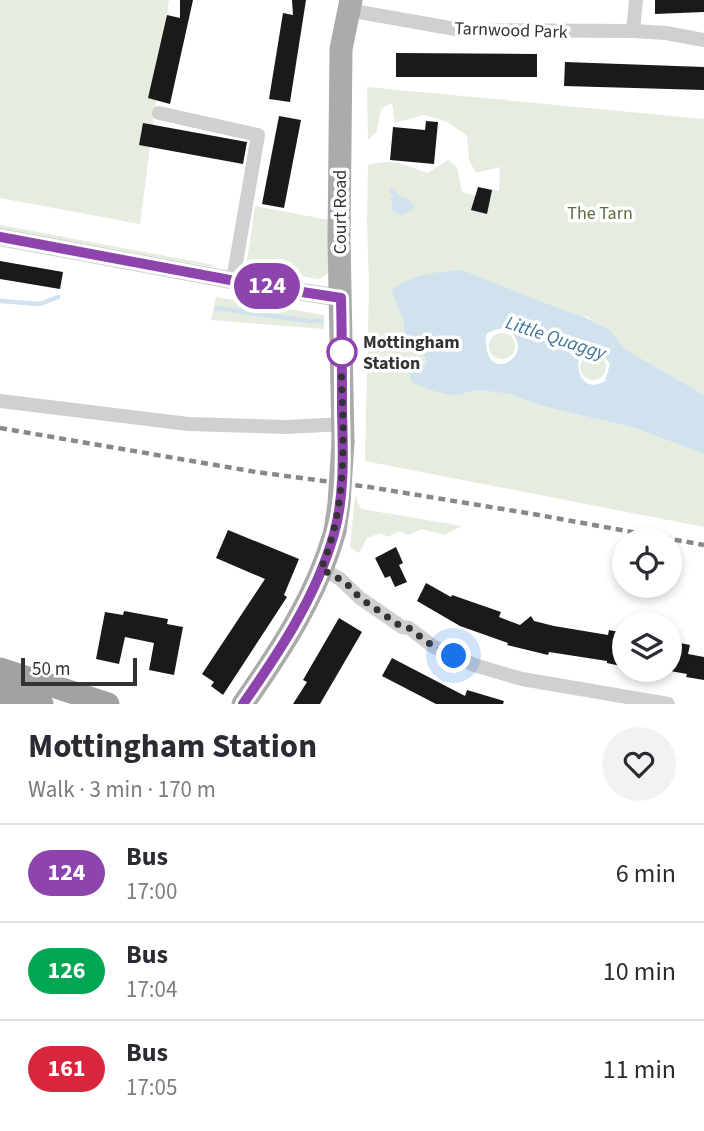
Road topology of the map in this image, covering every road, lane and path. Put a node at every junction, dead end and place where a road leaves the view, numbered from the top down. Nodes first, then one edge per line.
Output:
1 (636, 0) edge
2 (350, 5) edge
3 (633, 31) junction
4 (704, 40) edge
5 (159, 113) dead end
6 (0, 237) edge
7 (233, 280) junction
8 (341, 298) junction
9 (0, 401) edge
10 (343, 433) junction
11 (321, 569) junction
12 (0, 669) edge
13 (0, 692) edge
14 (42, 704) edge
15 (108, 704) edge
16 (243, 704) edge
17 (668, 704) edge

1 - 3 street
2 - 3 street, Tarnwood Park
2 - 8 main road, Court Road
3 - 4 street, Tarnwood Park
5 - 7 street
6 - 7 street
7 - 8 street
8 - 10 main road, Court Road
9 - 10 street
10 - 11 main road, Court Road, bridge
11 - 16 main road, Court Road
11 - 17 street
12 - 15 highway
13 - 14 highway

